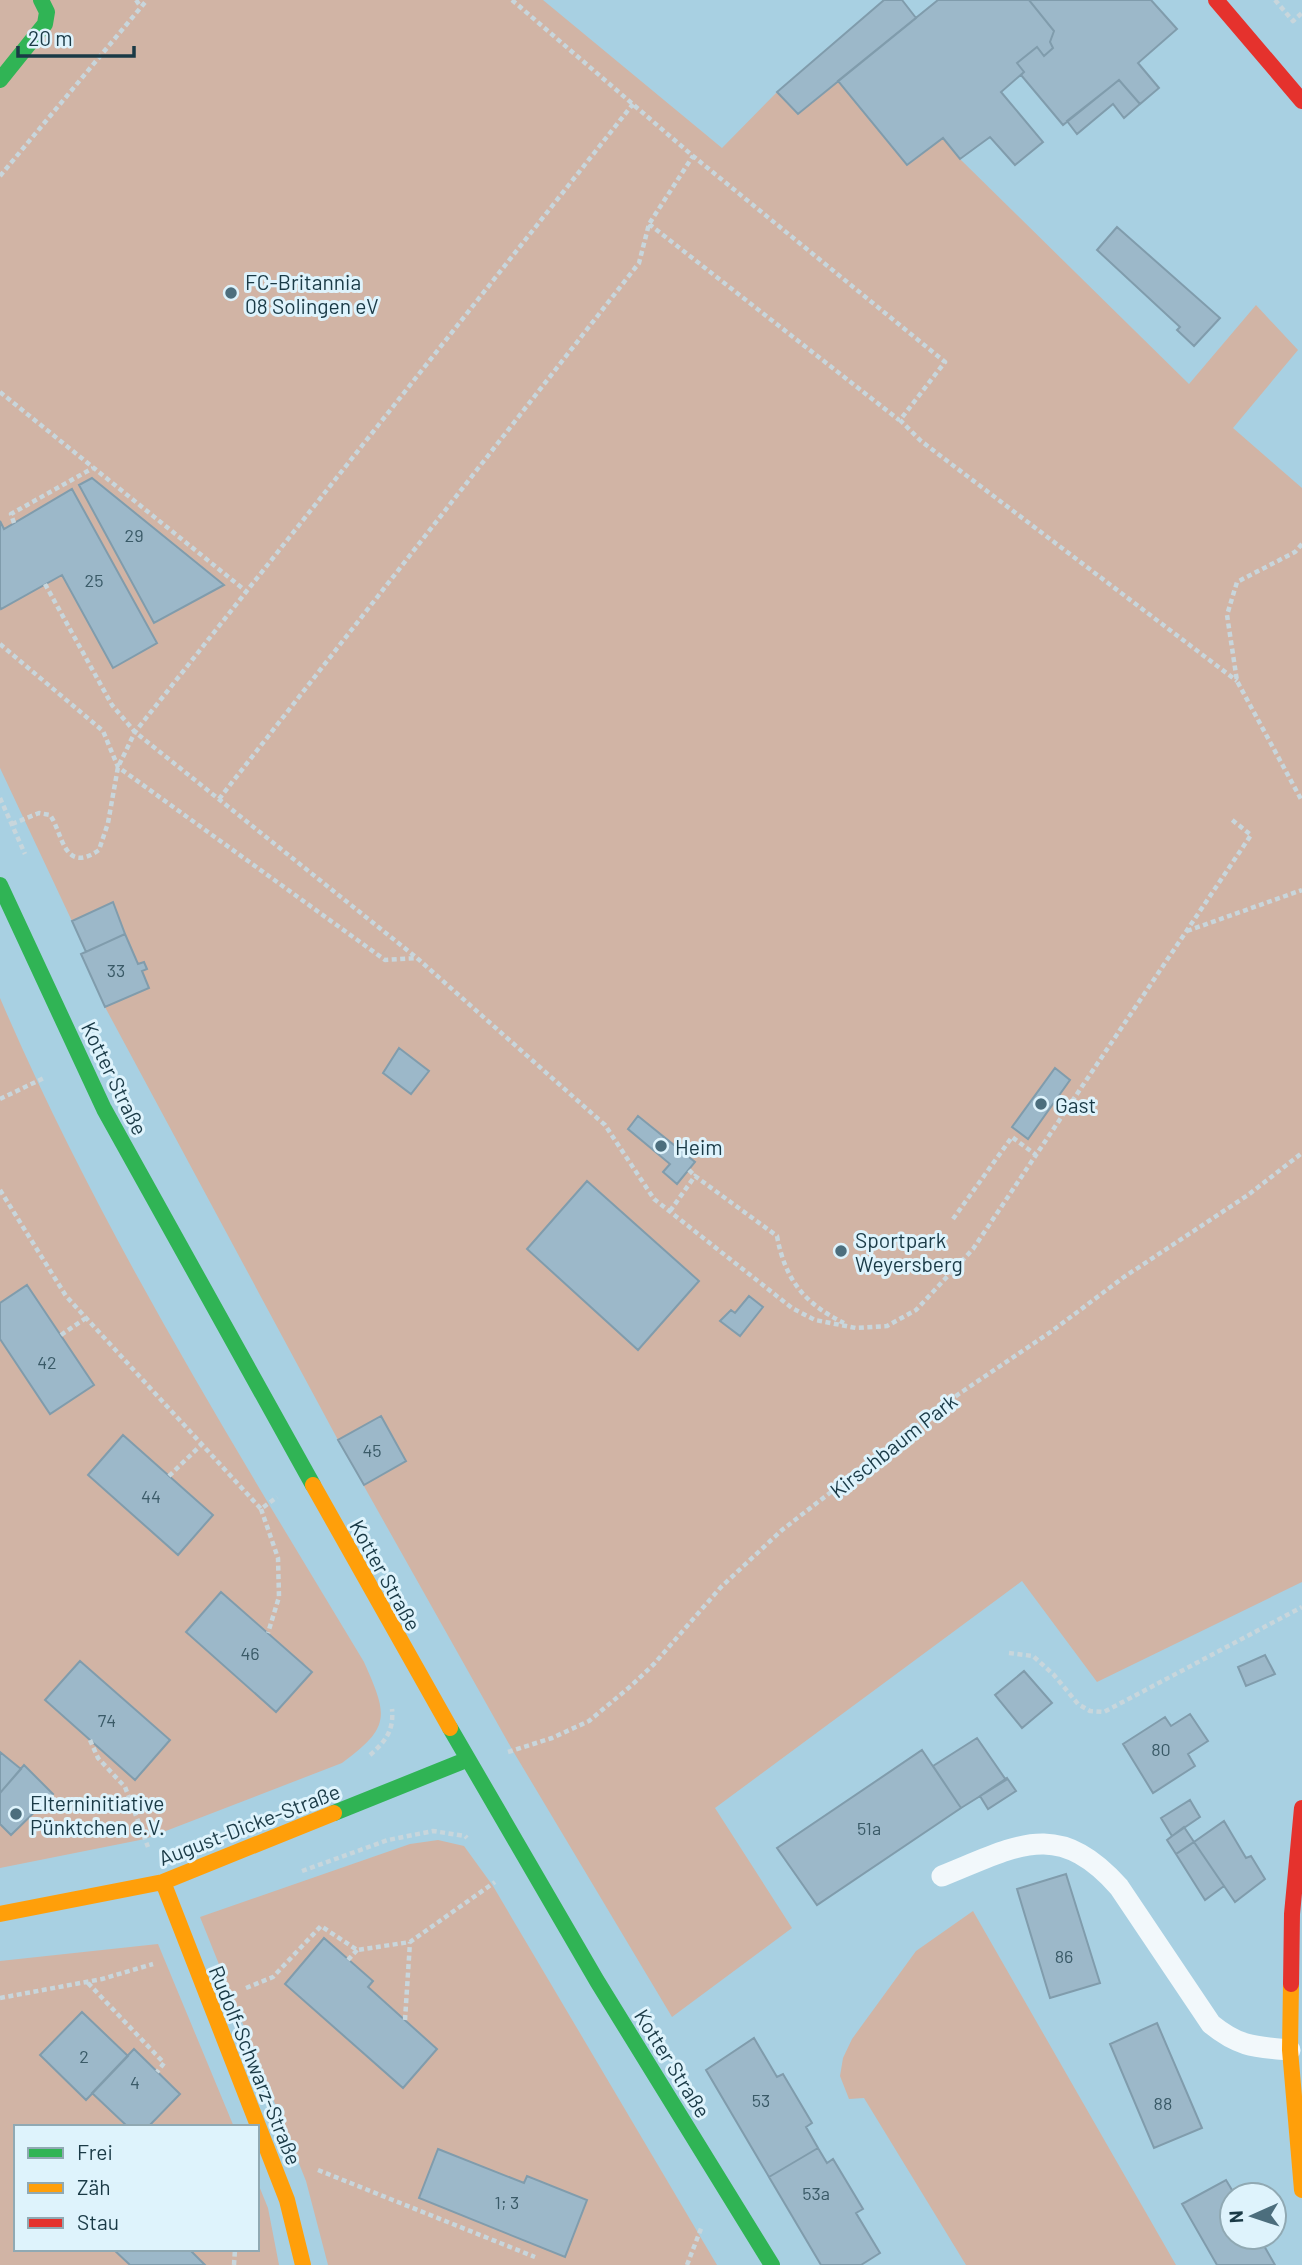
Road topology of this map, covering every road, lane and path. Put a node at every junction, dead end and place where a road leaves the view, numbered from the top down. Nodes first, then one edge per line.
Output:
1 (41, 0) edge
2 (136, 0) edge
3 (147, 0) edge
4 (512, 0) edge
5 (1216, 0) edge
6 (1275, 0) edge
7 (141, 7) junction
8 (1302, 13) edge
9 (0, 79) edge
10 (1302, 101) edge
11 (633, 104) junction
12 (693, 156) junction
13 (0, 176) edge
14 (649, 224) junction
15 (0, 392) edge
16 (900, 420) junction
17 (94, 467) junction
18 (15, 523) dead end
19 (1302, 544) edge
20 (45, 584) dead end
21 (247, 592) junction
22 (0, 643) edge
23 (1237, 681) junction
24 (135, 732) junction
25 (118, 766) junction
26 (0, 797) edge
27 (219, 799) junction
28 (1302, 801) edge
29 (1231, 819) dead end
30 (0, 885) edge
31 (1302, 890) edge
32 (1187, 931) junction
33 (417, 958) junction
34 (47, 1076) dead end
35 (0, 1100) edge
36 (1016, 1130) dead end
37 (1012, 1137) junction
38 (1302, 1153) edge
39 (1036, 1155) junction
40 (689, 1170) dead end
41 (695, 1176) junction
42 (0, 1190) edge
43 (670, 1211) junction
44 (953, 1219) dead end
45 (86, 1318) junction
46 (852, 1327) junction
47 (61, 1335) dead end
48 (201, 1445) junction
49 (169, 1476) dead end
50 (278, 1497) dead end
51 (261, 1508) junction
52 (1302, 1607) edge
53 (268, 1633) dead end
54 (1009, 1653) dead end
55 (391, 1702) dead end
56 (90, 1740) dead end
57 (504, 1753) dead end
58 (367, 1758) dead end
59 (466, 1760) junction
60 (1302, 1808) edge
61 (473, 1844) dead end
62 (149, 1847) dead end
63 (1300, 1853) edge
64 (299, 1872) dead end
65 (499, 1876) dead end
66 (942, 1876) dead end
67 (163, 1882) junction
68 (0, 1914) edge
69 (410, 1942) junction
70 (357, 1950) junction
71 (165, 1960) dead end
72 (348, 1960) dead end
73 (87, 1982) junction
74 (0, 1998) edge
75 (209, 2003) junction
76 (405, 2020) dead end
77 (1290, 2050) junction
78 (157, 2072) dead end
79 (258, 2125) edge
80 (259, 2128) edge
81 (276, 2171) junction
82 (1302, 2190) edge
83 (706, 2216) dead end
84 (535, 2257) dead end
85 (303, 2265) edge
86 (687, 2265) edge
87 (772, 2265) edge

1 - 9 street
2 - 7 path
3 - 7 path
4 - 11 path
5 - 10 street
6 - 8 path
7 - 13 path
11 - 12 path
11 - 21 path
12 - 14 path
12 - 16 path
14 - 16 path
14 - 27 path
15 - 17 path
16 - 23 path
17 - 18 path
17 - 21 path
19 - 23 path
20 - 24 path
21 - 24 path
22 - 25 path
23 - 28 path
24 - 25 path
24 - 27 path
25 - 26 path
25 - 33 path
27 - 33 path
29 - 32 path
30 - 59 street, Kotter Straße
31 - 32 path
32 - 39 path
33 - 43 path
34 - 35 path
36 - 37 path
37 - 39 path
37 - 44 path
38 - 57 path, Kirschbaum Park
39 - 46 path
40 - 41 path
41 - 43 path
41 - 46 path
42 - 45 path
43 - 46 path
45 - 47 path
45 - 48 path
48 - 49 path
48 - 51 path
50 - 51 path
51 - 53 path
52 - 54 path
55 - 58 path
56 - 62 path
59 - 67 street, August-Dicke-Straße
59 - 87 street, Kotter Straße
60 - 63 street
61 - 64 path
63 - 77 street
65 - 69 path
66 - 77 lane
67 - 68 street, August-Dicke-Straße
67 - 75 street, Rudolf-Schwarz-Straße
69 - 70 path
69 - 76 path
70 - 72 path
70 - 75 path
71 - 73 path
73 - 74 path
73 - 78 path
75 - 79 street, Rudolf-Schwarz-Straße
77 - 82 street
80 - 81 street, Rudolf-Schwarz-Straße
81 - 84 path
81 - 85 street, Rudolf-Schwarz-Straße
83 - 86 path

